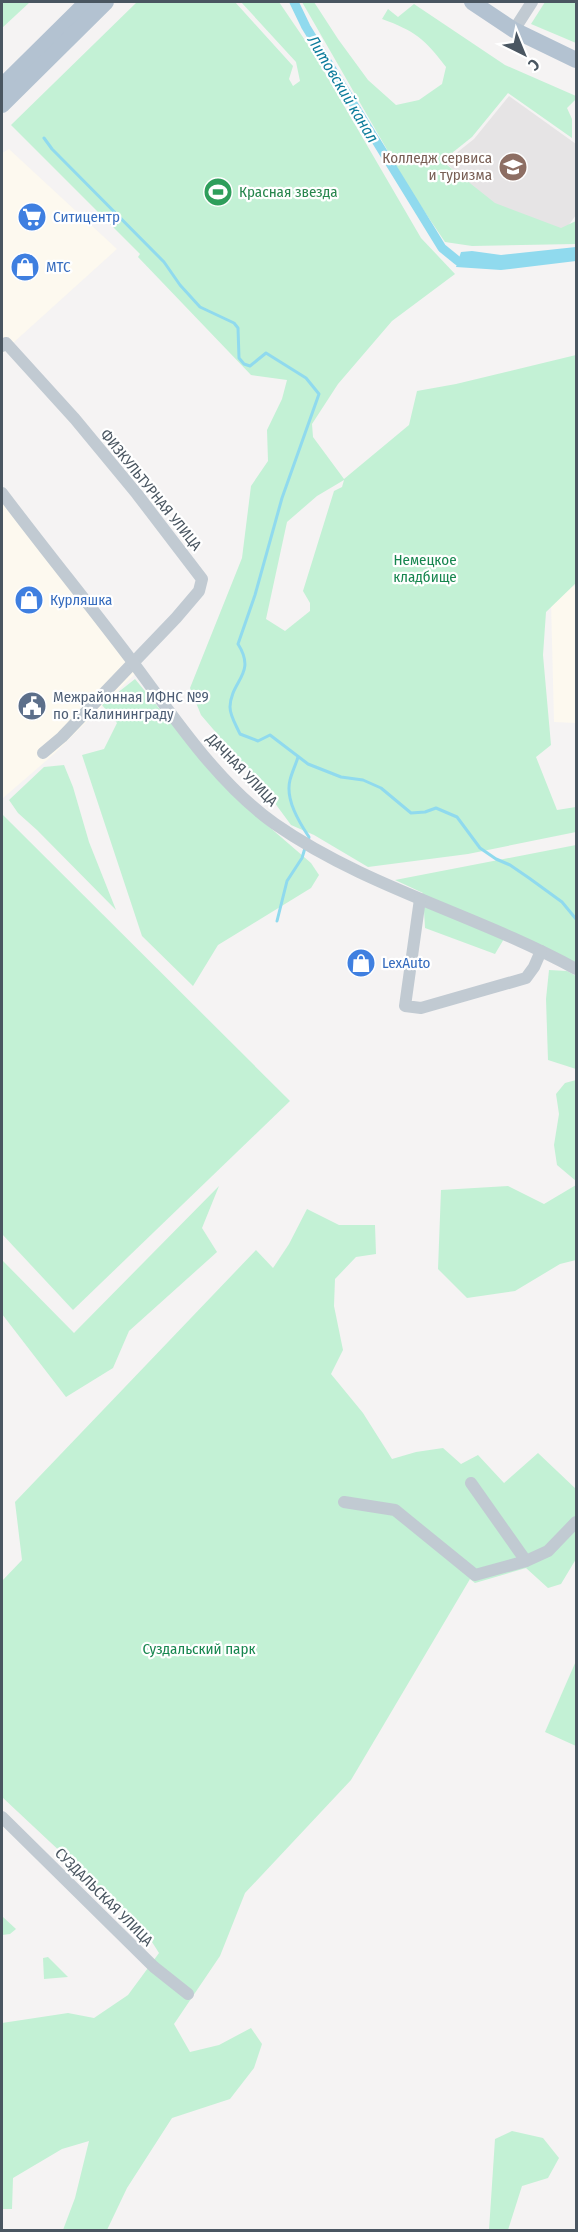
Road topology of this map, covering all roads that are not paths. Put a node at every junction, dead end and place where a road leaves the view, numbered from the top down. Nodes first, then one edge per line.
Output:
1 (87, 2) edge
2 (106, 2) edge
3 (472, 2) edge
4 (532, 2) edge
5 (514, 30) junction
6 (576, 60) edge
7 (2, 86) edge
8 (2, 105) edge
9 (2, 346) edge
10 (2, 493) edge
11 (132, 662) junction
12 (43, 753) dead end
13 (420, 899) junction
14 (541, 951) junction
15 (576, 969) edge
16 (471, 1483) dead end
17 (344, 1502) dead end
18 (576, 1522) edge
19 (526, 1561) junction
20 (2, 1817) edge
21 (188, 1994) dead end

1 - 7 main road
2 - 8 main road
3 - 5 main road
4 - 5 street
5 - 6 main road
9 - 11 street, ФИЗКУЛЬТУРНАЯ УЛИЦА
10 - 11 street, ДАЧНАЯ УЛИЦА
11 - 12 street
11 - 13 street, ДАЧНАЯ УЛИЦА
13 - 14 street, ДАЧНАЯ УЛИЦА
13 - 14 street
14 - 15 street, ДАЧНАЯ УЛИЦА
16 - 19 street
17 - 19 street
18 - 19 street
20 - 21 street, СУЗДАЛЬСКАЯ УЛИЦА

